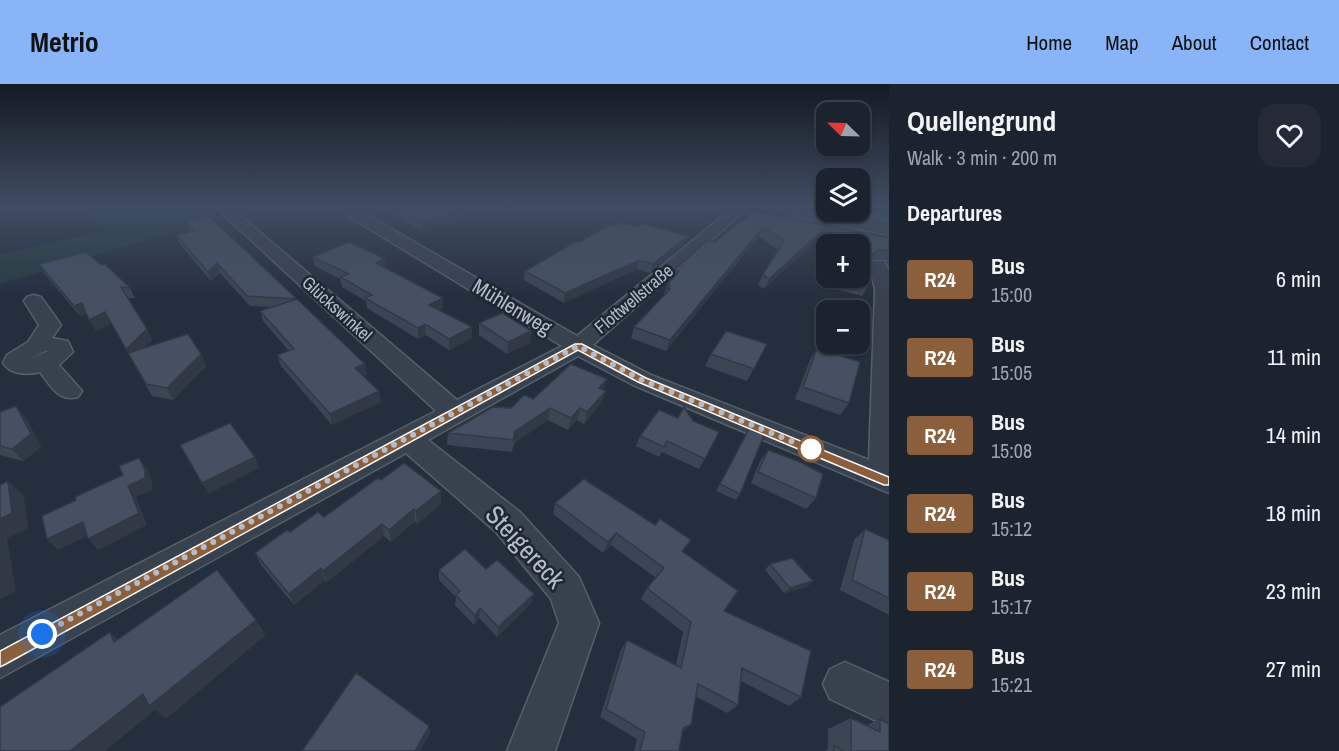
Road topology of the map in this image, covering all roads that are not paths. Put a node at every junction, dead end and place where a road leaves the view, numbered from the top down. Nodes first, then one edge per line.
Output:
1 (255, 236) edge
2 (393, 236) edge
3 (708, 236) edge
4 (865, 236) edge
5 (889, 241) edge
6 (878, 265) dead end
7 (34, 301) dead end
8 (578, 346) junction
9 (40, 354) junction
10 (7, 366) edge
11 (69, 391) dead end
12 (454, 412) junction
13 (408, 439) junction
14 (887, 480) edge
15 (0, 657) edge
16 (845, 684) dead end
17 (889, 705) edge
18 (531, 751) edge

1 - 12 street, Glückswinkel
2 - 8 street, Mühlenweg
3 - 8 street, Flottwellstraße
4 - 5 street
6 - 14 street
7 - 9 street
8 - 12 street, Flottwellstraße
8 - 14 street, Mühlenweg
9 - 10 street
9 - 11 street
12 - 13 street, Flottwellstraße
13 - 15 street, Flottwellstraße
13 - 18 street, Steigereck
16 - 17 street

